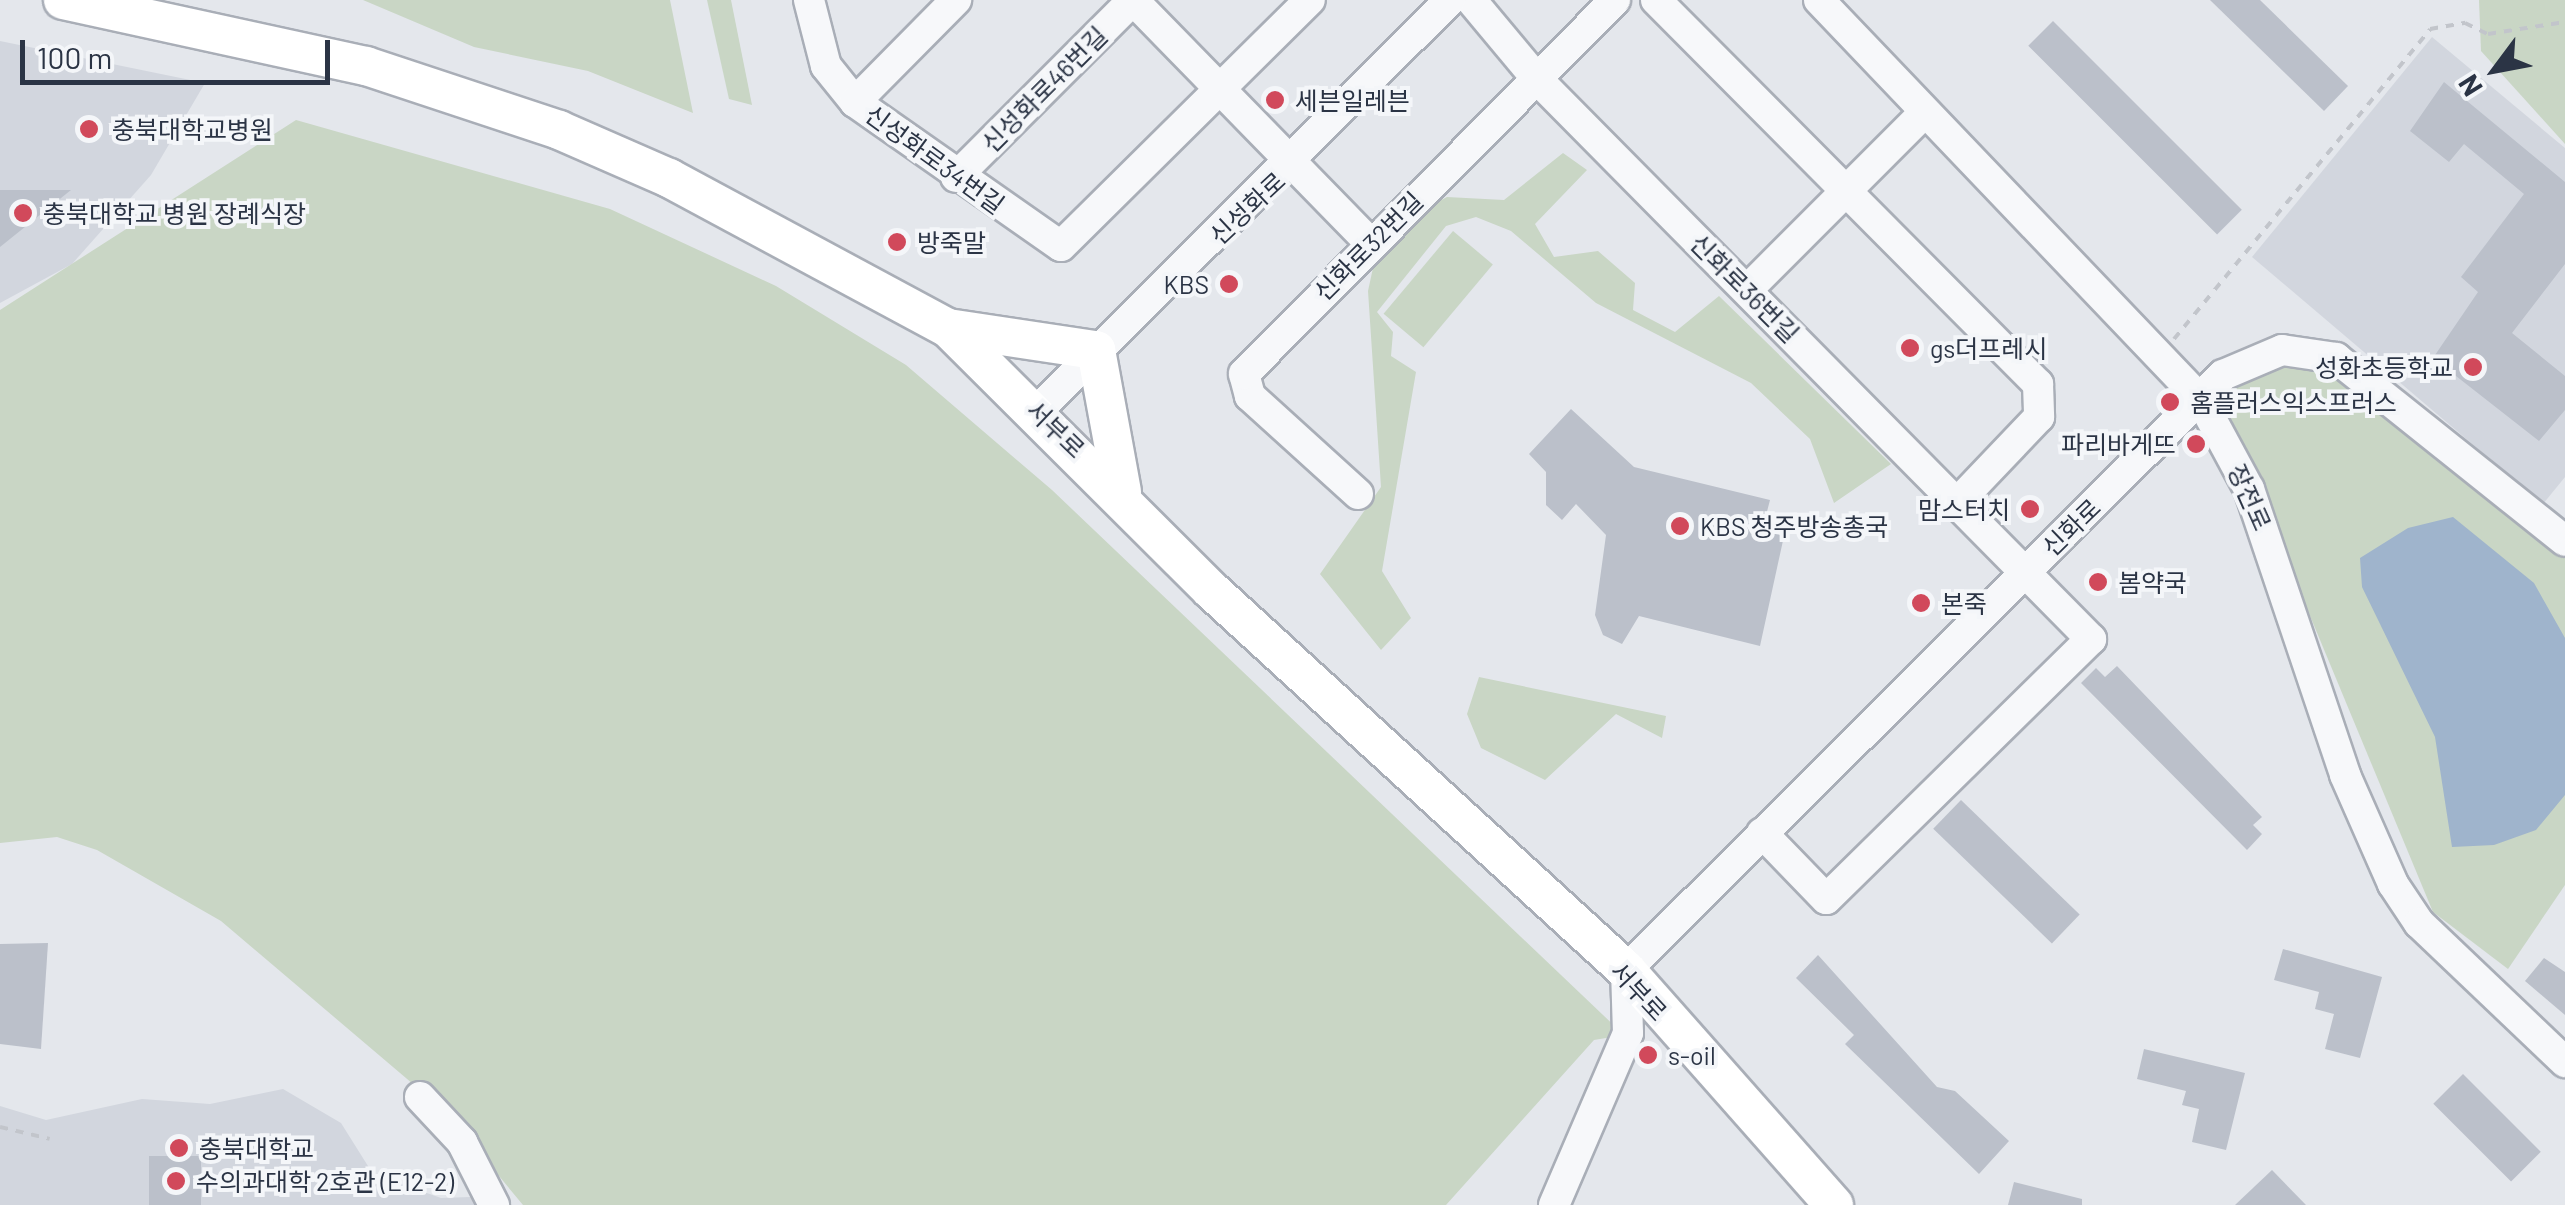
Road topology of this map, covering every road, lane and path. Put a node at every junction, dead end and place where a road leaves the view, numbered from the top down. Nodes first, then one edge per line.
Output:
1 (63, 0) edge
2 (809, 0) edge
3 (956, 0) edge
4 (1133, 0) edge
5 (1310, 0) edge
6 (1450, 0) edge
7 (1470, 0) edge
8 (1615, 0) edge
9 (1656, 0) edge
10 (1818, 0) edge
11 (2565, 22) edge
12 (1536, 78) junction
13 (1221, 88) junction
14 (855, 102) junction
15 (1923, 114) junction
16 (1294, 163) junction
17 (956, 177) junction
18 (1846, 192) junction
19 (1370, 244) junction
20 (1748, 290) junction
21 (948, 328) junction
22 (1096, 350) junction
23 (2162, 352) junction
24 (2201, 400) junction
25 (1038, 410) junction
26 (1122, 494) junction
27 (1358, 494) dead end
28 (1957, 503) junction
29 (2565, 541) edge
30 (2024, 572) junction
31 (1762, 833) junction
32 (1626, 970) junction
33 (2565, 1062) edge
34 (420, 1097) dead end
35 (0, 1127) edge
36 (50, 1139) dead end
37 (494, 1205) edge
38 (1554, 1205) edge
39 (1834, 1205) edge

1 - 21 main road, 서부로
2 - 14 street, 신성화로34번길
3 - 14 street
4 - 13 street, 신성화로46번길
4 - 17 street, 신성화로46번길
5 - 13 street
6 - 16 street, 신성화로
7 - 12 street, 신화로36번길
8 - 12 street, 신화로32번길
9 - 18 street
10 - 15 street, 장전로
11 - 23 path
12 - 19 street, 신화로32번길
12 - 20 street, 신화로36번길
13 - 16 street, 신성화로46번길
13 - 17 street, 신성화로34번길
14 - 17 street, 신성화로34번길
15 - 18 street
15 - 23 street, 장전로
16 - 19 street, 신성화로46번길
16 - 22 street, 신성화로
18 - 20 street
18 - 28 street
19 - 27 street, 신화로32번길
20 - 28 street, 신화로36번길
21 - 22 main road
21 - 25 main road, 서부로
22 - 25 street, 신성화로
22 - 26 main road
23 - 24 street, 장전로
24 - 29 street, 신화로
24 - 30 street, 신화로
24 - 33 street, 장전로
25 - 26 main road, 서부로
26 - 32 main road, 서부로
28 - 30 street, 신화로36번길
30 - 31 street, 신화로
30 - 31 street, 신화로36번길
31 - 32 street, 신화로
32 - 38 street
32 - 39 main road, 서부로
34 - 37 street
35 - 36 path

